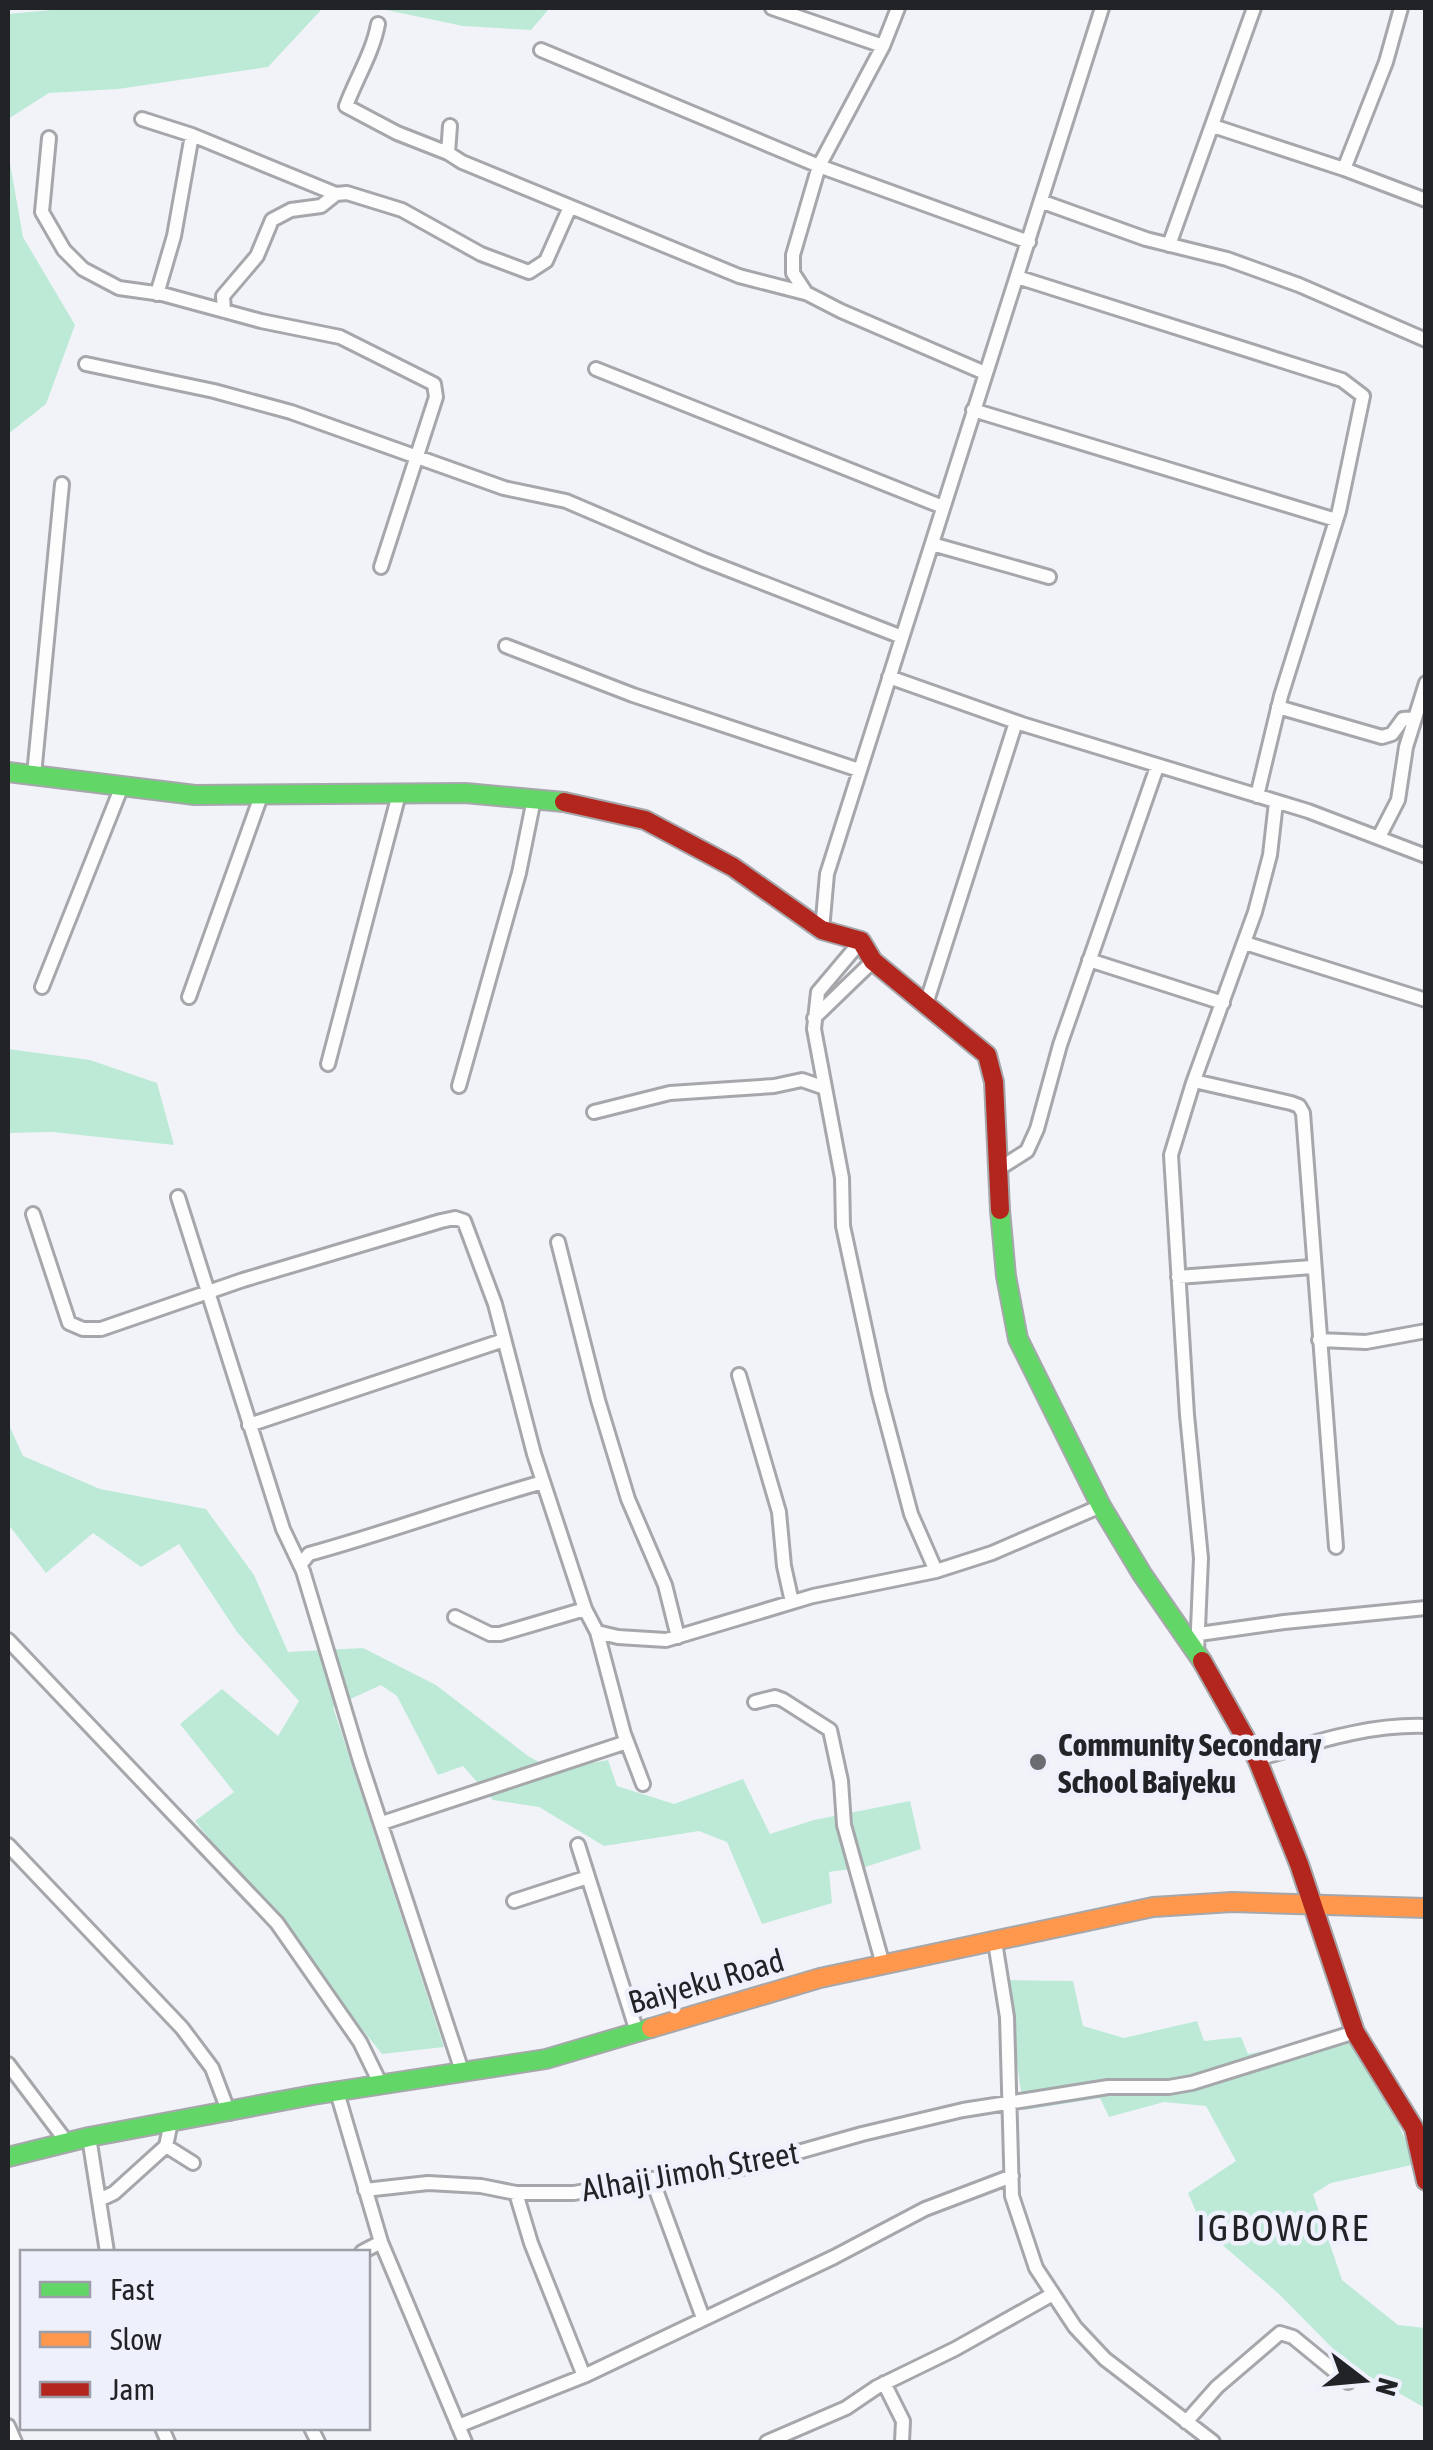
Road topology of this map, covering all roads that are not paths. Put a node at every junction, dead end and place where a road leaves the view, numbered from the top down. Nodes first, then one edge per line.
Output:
1 (772, 8) edge
2 (898, 8) edge
3 (1102, 8) edge
4 (1254, 8) edge
5 (1402, 8) edge
6 (378, 24) dead end
7 (883, 46) junction
8 (541, 50) dead end
9 (142, 119) dead end
10 (450, 126) dead end
11 (1214, 126) junction
12 (192, 135) junction
13 (49, 138) dead end
14 (448, 153) junction
15 (819, 166) junction
16 (1344, 169) junction
17 (336, 194) junction
18 (1426, 200) edge
19 (1042, 202) junction
20 (570, 206) junction
21 (1029, 242) junction
22 (1169, 245) junction
23 (1017, 278) junction
24 (806, 293) junction
25 (157, 294) junction
26 (224, 311) junction
27 (1426, 340) edge
28 (86, 364) dead end
29 (596, 370) dead end
30 (985, 373) junction
31 (973, 410) junction
32 (416, 456) junction
33 (62, 484) dead end
34 (943, 508) junction
35 (1336, 520) junction
36 (932, 544) junction
37 (381, 568) dead end
38 (1050, 577) dead end
39 (902, 637) junction
40 (506, 646) dead end
41 (889, 677) junction
42 (1426, 683) edge
43 (1278, 707) junction
44 (1419, 715) edge
45 (1016, 722) junction
46 (1157, 767) junction
47 (859, 770) junction
48 (8, 772) edge
49 (34, 775) junction
50 (122, 786) junction
51 (399, 794) junction
52 (261, 796) junction
53 (1257, 796) junction
54 (534, 799) junction
55 (1276, 802) junction
56 (1379, 838) junction
57 (1426, 856) edge
58 (822, 930) junction
59 (861, 941) junction
60 (1245, 943) junction
61 (1089, 960) junction
62 (872, 962) junction
63 (42, 988) dead end
64 (189, 997) dead end
65 (1426, 1000) edge
66 (927, 1001) junction
67 (1223, 1003) junction
68 (814, 1018) junction
69 (820, 1062) junction
70 (328, 1064) dead end
71 (802, 1080) junction
72 (1194, 1081) junction
73 (459, 1086) dead end
74 (825, 1088) junction
75 (594, 1112) dead end
76 (1000, 1168) junction
77 (178, 1197) dead end
78 (33, 1214) dead end
79 (558, 1242) dead end
80 (1312, 1267) junction
81 (1178, 1277) junction
82 (208, 1299) junction
83 (1426, 1332) edge
84 (504, 1340) junction
85 (1319, 1340) junction
86 (738, 1376) dead end
87 (249, 1425) junction
88 (543, 1482) junction
89 (1101, 1506) junction
90 (1336, 1547) dead end
91 (305, 1560) junction
92 (936, 1571) junction
93 (792, 1602) junction
94 (1426, 1608) edge
95 (586, 1610) junction
96 (1201, 1613) junction
97 (454, 1616) dead end
98 (1179, 1624) junction
99 (597, 1632) junction
100 (678, 1637) junction
101 (8, 1640) edge
102 (1198, 1643) junction
103 (755, 1702) dead end
104 (1426, 1726) edge
105 (627, 1742) junction
106 (1257, 1759) junction
107 (643, 1784) dead end
108 (382, 1823) junction
109 (8, 1845) edge
110 (578, 1845) dead end
111 (588, 1877) junction
112 (514, 1900) dead end
113 (1312, 1905) junction
114 (1426, 1908) edge
115 (995, 1942) junction
116 (884, 1965) junction
117 (637, 2032) junction
118 (1355, 2032) junction
119 (8, 2064) edge
120 (462, 2071) junction
121 (381, 2084) junction
122 (336, 2092) junction
123 (1010, 2102) junction
124 (229, 2112) junction
125 (171, 2122) junction
126 (88, 2136) junction
127 (66, 2142) junction
128 (166, 2146) junction
129 (8, 2156) edge
130 (193, 2163) dead end
131 (1012, 2176) junction
132 (652, 2179) junction
133 (1426, 2181) edge
134 (365, 2190) junction
135 (516, 2193) junction
136 (98, 2200) junction
137 (381, 2242) junction
138 (107, 2250) edge
139 (366, 2250) edge
140 (1053, 2294) junction
141 (703, 2318) junction
142 (584, 2376) junction
143 (1348, 2382) dead end
144 (884, 2384) junction
145 (8, 2426) edge
146 (458, 2426) junction
147 (1191, 2431) edge
148 (15, 2442) edge
149 (465, 2442) edge
150 (767, 2442) edge
151 (902, 2442) edge
152 (1213, 2442) edge

1 - 7 street
2 - 7 street
3 - 19 street
4 - 11 street
5 - 16 street
6 - 14 street
7 - 15 street
8 - 15 street
9 - 12 street
10 - 14 street
11 - 16 street
11 - 22 street
12 - 17 street
12 - 25 street
13 - 25 street
14 - 20 street
15 - 21 street
15 - 24 street
16 - 18 street
17 - 20 street
17 - 26 street
19 - 21 street
19 - 22 street
20 - 24 street
21 - 23 street
22 - 27 street
23 - 30 street
23 - 35 street
24 - 30 street
25 - 26 street
26 - 32 street
28 - 32 street
29 - 34 street
30 - 31 street
31 - 34 street
31 - 35 street
32 - 37 street
32 - 39 street
33 - 49 street
34 - 36 street
35 - 43 street
36 - 38 street
36 - 39 street
39 - 41 street
40 - 47 street
41 - 45 street
41 - 47 street
42 - 44 street
43 - 44 street
43 - 53 street
44 - 56 street
45 - 46 street
45 - 66 street
46 - 53 street
46 - 61 street
47 - 58 street
48 - 49 street
49 - 50 street
50 - 52 street
50 - 63 street
51 - 52 street
51 - 54 street
51 - 70 street
52 - 64 street
53 - 55 street
54 - 58 street
54 - 73 street
55 - 56 street
55 - 60 street
56 - 57 street
58 - 59 street
59 - 62 street
59 - 68 street
60 - 65 street
60 - 67 street
61 - 67 street
61 - 76 street
62 - 66 street
62 - 68 street
66 - 76 street
67 - 72 street
68 - 69 street
69 - 71 street
69 - 74 street
71 - 74 street
71 - 75 street
72 - 80 street
72 - 81 street
74 - 92 street
76 - 89 street
77 - 82 street
78 - 82 street
79 - 100 street
80 - 81 street
80 - 85 street
81 - 96 street
82 - 84 street
82 - 87 street
83 - 85 street
84 - 87 street
84 - 88 street
85 - 90 street
86 - 93 street
87 - 91 street
88 - 91 street
88 - 95 street
89 - 92 street
89 - 98 street
91 - 108 street
92 - 93 street
93 - 100 street
94 - 102 street
95 - 97 street
95 - 99 street
96 - 98 street
96 - 102 street
98 - 102 street
99 - 100 street
99 - 105 street
101 - 121 street
102 - 106 street
103 - 116 street
104 - 106 street
105 - 107 street
105 - 108 street
106 - 113 street
108 - 120 street
109 - 124 street
110 - 111 street
111 - 112 street
111 - 117 street
113 - 114 street, Baiyeku Road
113 - 115 street, Baiyeku Road
113 - 118 street
115 - 116 street, Baiyeku Road
115 - 123 street
116 - 117 street, Baiyeku Road
117 - 120 street, Baiyeku Road
118 - 123 street, Alhaji Jimoh Street
118 - 133 street
119 - 127 street
120 - 121 street, Baiyeku Road
121 - 122 street, Baiyeku Road
122 - 124 street, Baiyeku Road
122 - 134 street
123 - 131 street
123 - 132 street, Alhaji Jimoh Street
124 - 125 street, Baiyeku Road
125 - 126 street, Baiyeku Road
125 - 128 street
126 - 127 street, Baiyeku Road
126 - 136 street
127 - 129 street, Baiyeku Road
128 - 130 street
128 - 136 street
131 - 140 street
131 - 141 street
132 - 135 street, Alhaji Jimoh Street
132 - 141 street
134 - 135 street, Alhaji Jimoh Street
134 - 137 street
135 - 142 street
136 - 138 street
137 - 139 street
137 - 146 street
140 - 144 street
140 - 147 street
141 - 142 street
142 - 146 street
143 - 147 street
144 - 150 street
144 - 151 street
145 - 148 street
146 - 149 street
147 - 152 street

